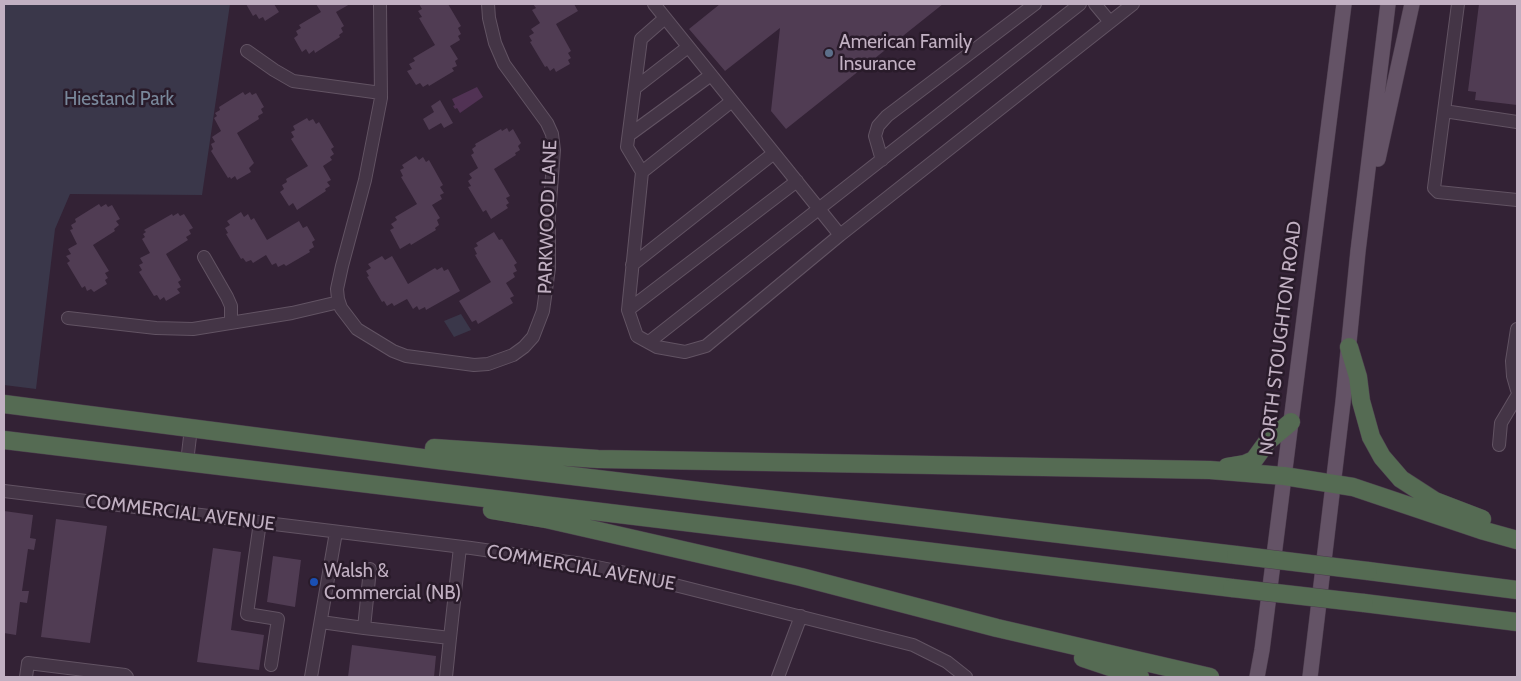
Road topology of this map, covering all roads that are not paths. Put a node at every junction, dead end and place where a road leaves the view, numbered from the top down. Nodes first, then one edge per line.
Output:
1 (380, 4) edge
2 (488, 4) edge
3 (654, 4) edge
4 (1035, 4) edge
5 (1080, 4) edge
6 (1095, 4) edge
7 (1133, 4) edge
8 (1344, 4) edge
9 (1388, 4) edge
10 (1412, 4) edge
11 (1458, 4) edge
12 (665, 18) junction
13 (1110, 22) junction
14 (688, 47) junction
15 (247, 51) dead end
16 (710, 75) junction
17 (635, 88) junction
18 (381, 93) junction
19 (732, 102) junction
20 (1444, 111) junction
21 (1517, 122) edge
22 (629, 135) junction
23 (774, 153) junction
24 (882, 160) junction
25 (642, 172) junction
26 (797, 181) junction
27 (1517, 200) edge
28 (819, 209) junction
29 (840, 234) junction
30 (1358, 251) junction
31 (204, 257) dead end
32 (632, 265) junction
33 (339, 302) junction
34 (628, 310) junction
35 (68, 318) dead end
36 (231, 322) junction
37 (1517, 328) edge
38 (649, 342) junction
39 (1349, 347) junction
40 (1517, 390) edge
41 (1517, 396) edge
42 (4, 404) edge
43 (1291, 422) junction
44 (191, 428) junction
45 (4, 440) edge
46 (314, 444) junction
47 (1499, 445) dead end
48 (187, 462) junction
49 (1210, 470) junction
50 (267, 472) junction
51 (1284, 476) junction
52 (1333, 483) junction
53 (4, 491) edge
54 (260, 522) junction
55 (336, 532) junction
56 (1517, 534) edge
57 (1517, 540) edge
58 (460, 547) junction
59 (370, 569) dead end
60 (1517, 590) edge
61 (801, 616) junction
62 (321, 622) junction
63 (1517, 622) edge
64 (364, 628) junction
65 (997, 628) junction
66 (450, 638) junction
67 (272, 665) dead end
68 (59, 672) edge
69 (98, 674) edge
70 (26, 677) edge
71 (127, 677) edge
72 (311, 677) edge
73 (446, 677) edge
74 (778, 677) edge
75 (966, 677) edge
76 (1140, 677) edge
77 (1210, 677) edge
78 (1257, 677) edge
79 (1310, 677) edge

1 - 18 street
2 - 33 street, PARKWOOD LANE
3 - 12 street
4 - 24 street
5 - 24 street
6 - 13 street
7 - 13 street
8 - 43 main road, NORTH STOUGHTON ROAD
9 - 30 main road
10 - 30 main road
11 - 20 street
12 - 14 street
12 - 17 street
13 - 29 street
14 - 16 street
14 - 17 street
15 - 18 street
16 - 19 street
16 - 22 street
17 - 22 street
18 - 33 street
19 - 23 street
19 - 25 street
20 - 21 street
20 - 27 street
22 - 25 street
23 - 26 street
23 - 32 street
24 - 28 street
25 - 32 street
26 - 28 street
26 - 34 street
28 - 29 street
28 - 38 street
29 - 38 street
30 - 39 main road
31 - 36 street
32 - 34 street
33 - 36 street
34 - 38 street
35 - 36 street
37 - 40 street
39 - 52 main road
39 - 56 highway
41 - 47 street
42 - 44 highway
43 - 49 highway
43 - 51 main road, NORTH STOUGHTON ROAD
44 - 46 highway
44 - 48 street
45 - 48 highway
46 - 49 highway
46 - 60 highway, bridge
48 - 50 highway
49 - 51 highway
50 - 63 highway, bridge
50 - 65 highway
51 - 52 highway
51 - 78 main road, NORTH STOUGHTON ROAD
52 - 57 highway
52 - 79 main road
53 - 54 street, COMMERCIAL AVENUE
54 - 55 street, COMMERCIAL AVENUE
54 - 67 street
55 - 58 street, COMMERCIAL AVENUE
55 - 62 street
58 - 61 street, COMMERCIAL AVENUE
58 - 66 street
59 - 64 street
61 - 74 street
61 - 75 street, COMMERCIAL AVENUE
62 - 64 street
62 - 72 street
64 - 66 street
65 - 76 highway
65 - 77 highway
66 - 73 street
68 - 69 street
68 - 70 street
69 - 71 street

